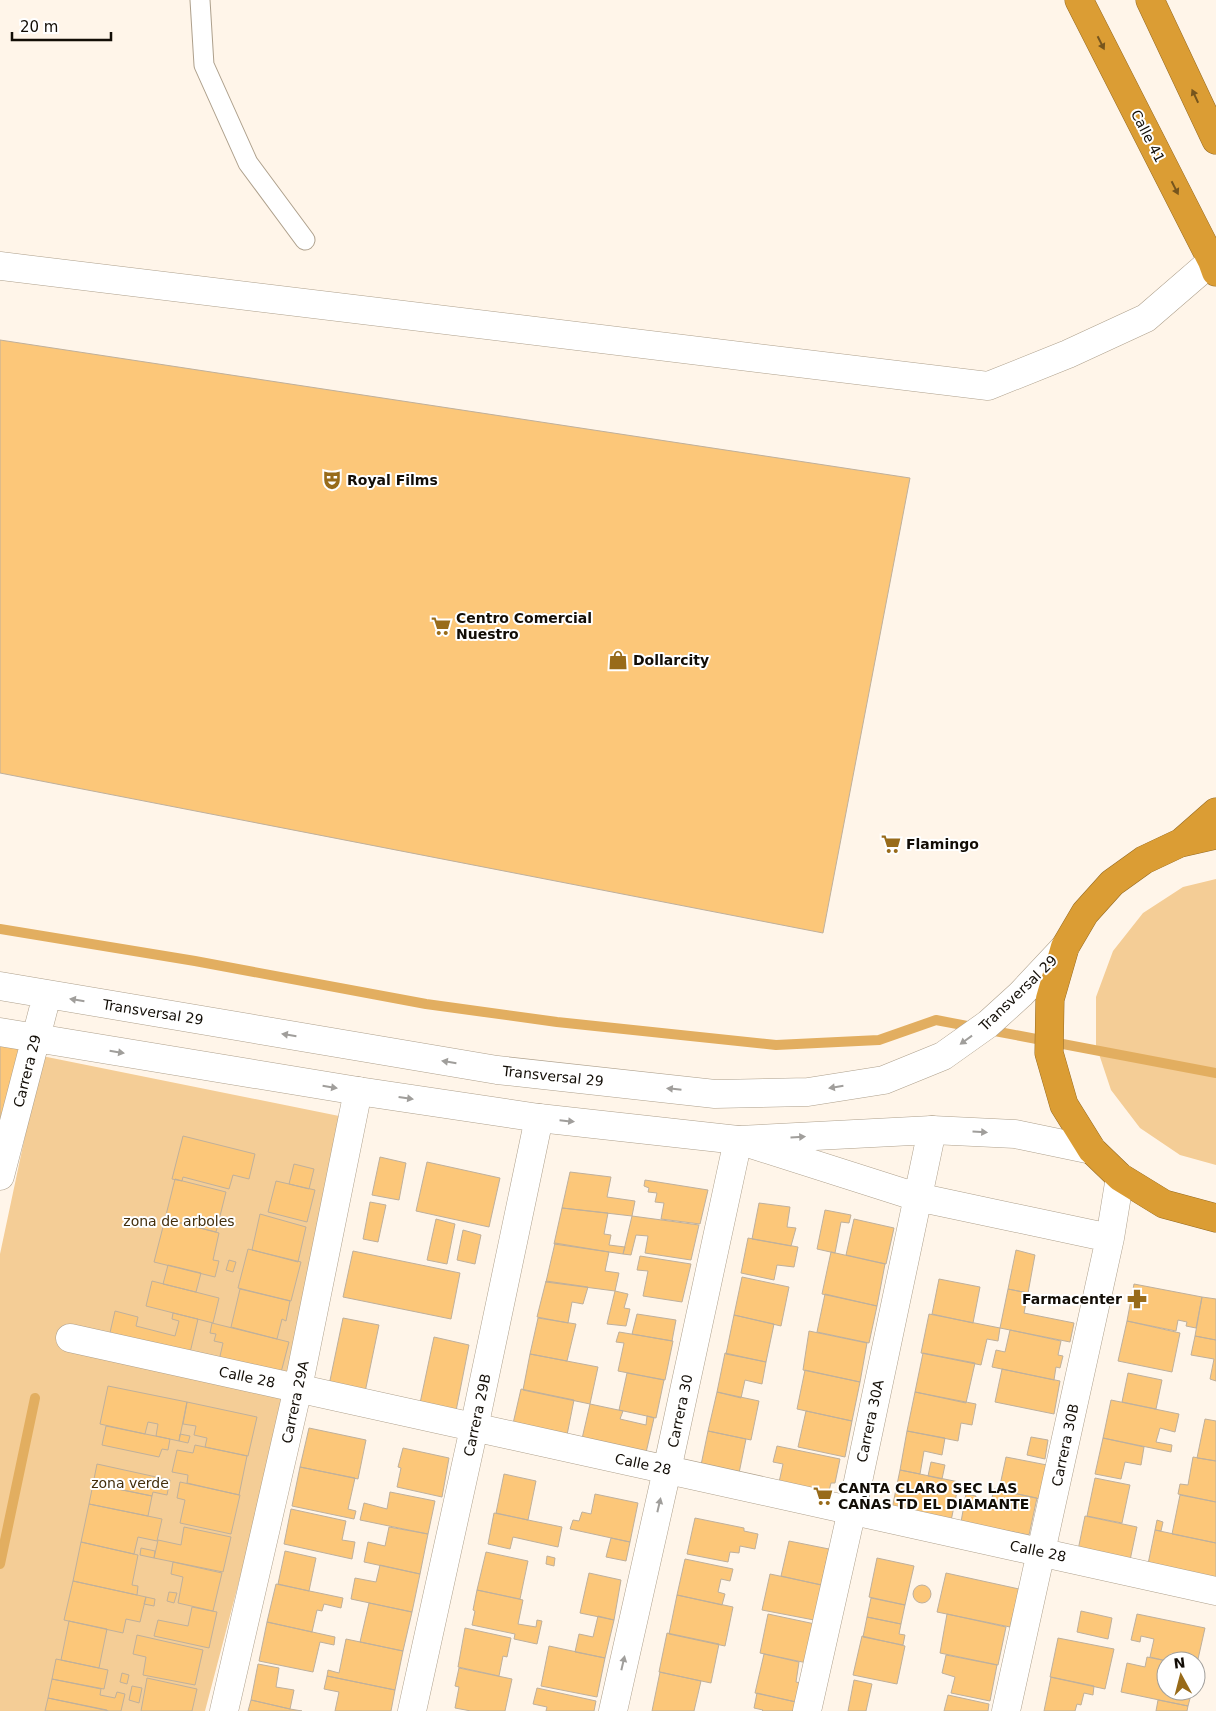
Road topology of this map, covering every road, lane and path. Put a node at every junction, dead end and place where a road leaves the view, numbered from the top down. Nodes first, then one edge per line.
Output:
1 (200, 0) edge
2 (1079, 0) edge
3 (1150, 0) edge
4 (1216, 140) edge
5 (305, 240) dead end
6 (0, 266) edge
7 (1214, 266) edge
8 (1216, 812) edge
9 (1216, 835) edge
10 (1180, 844) junction
11 (1065, 947) junction
12 (0, 986) edge
13 (47, 995) junction
14 (0, 1032) edge
15 (35, 1038) junction
16 (358, 1091) junction
17 (539, 1118) junction
18 (932, 1130) junction
19 (738, 1140) junction
20 (1092, 1150) junction
21 (0, 1176) edge
22 (1120, 1177) junction
23 (917, 1197) junction
24 (1216, 1218) edge
25 (1110, 1238) junction
26 (70, 1338) dead end
27 (298, 1388) junction
28 (474, 1428) junction
29 (667, 1470) junction
30 (852, 1510) junction
31 (1042, 1552) junction
32 (1216, 1590) edge
33 (224, 1711) edge
34 (412, 1711) edge
35 (613, 1711) edge
36 (807, 1711) edge
37 (1006, 1711) edge

1 - 5 lane
2 -> 7 highway, Calle 41
4 -> 3 highway
6 - 7 street
8 - 10 highway
9 - 10 highway
10 - 11 highway
11 -> 13 street, Transversal 29
11 - 20 highway
12 - 13 street, Transversal 29
13 - 15 street, Carrera 29
14 - 15 street
15 -> 16 street
15 - 21 street, Carrera 29
16 -> 17 street
16 - 27 street, Carrera 29A
17 -> 19 street
17 - 28 street, Carrera 29B
19 -> 18 street
18 -> 20 street
18 - 23 street, Carrera 30A
19 - 23 street
19 - 29 street, Carrera 30
20 - 22 highway
22 - 24 highway
22 - 25 street, Carrera 30B
23 - 25 street
23 - 30 street, Carrera 30A
25 - 31 street, Carrera 30B
26 - 27 street, Calle 28
27 - 28 street, Calle 28
27 - 33 street, Carrera 29A
28 - 29 street, Calle 28
28 - 34 street, Carrera 29B
29 - 30 street, Calle 28
35 -> 29 street, Carrera 30
30 - 31 street, Calle 28
30 - 36 street, Carrera 30A
31 - 32 street, Calle 28
31 - 37 street, Carrera 30B

